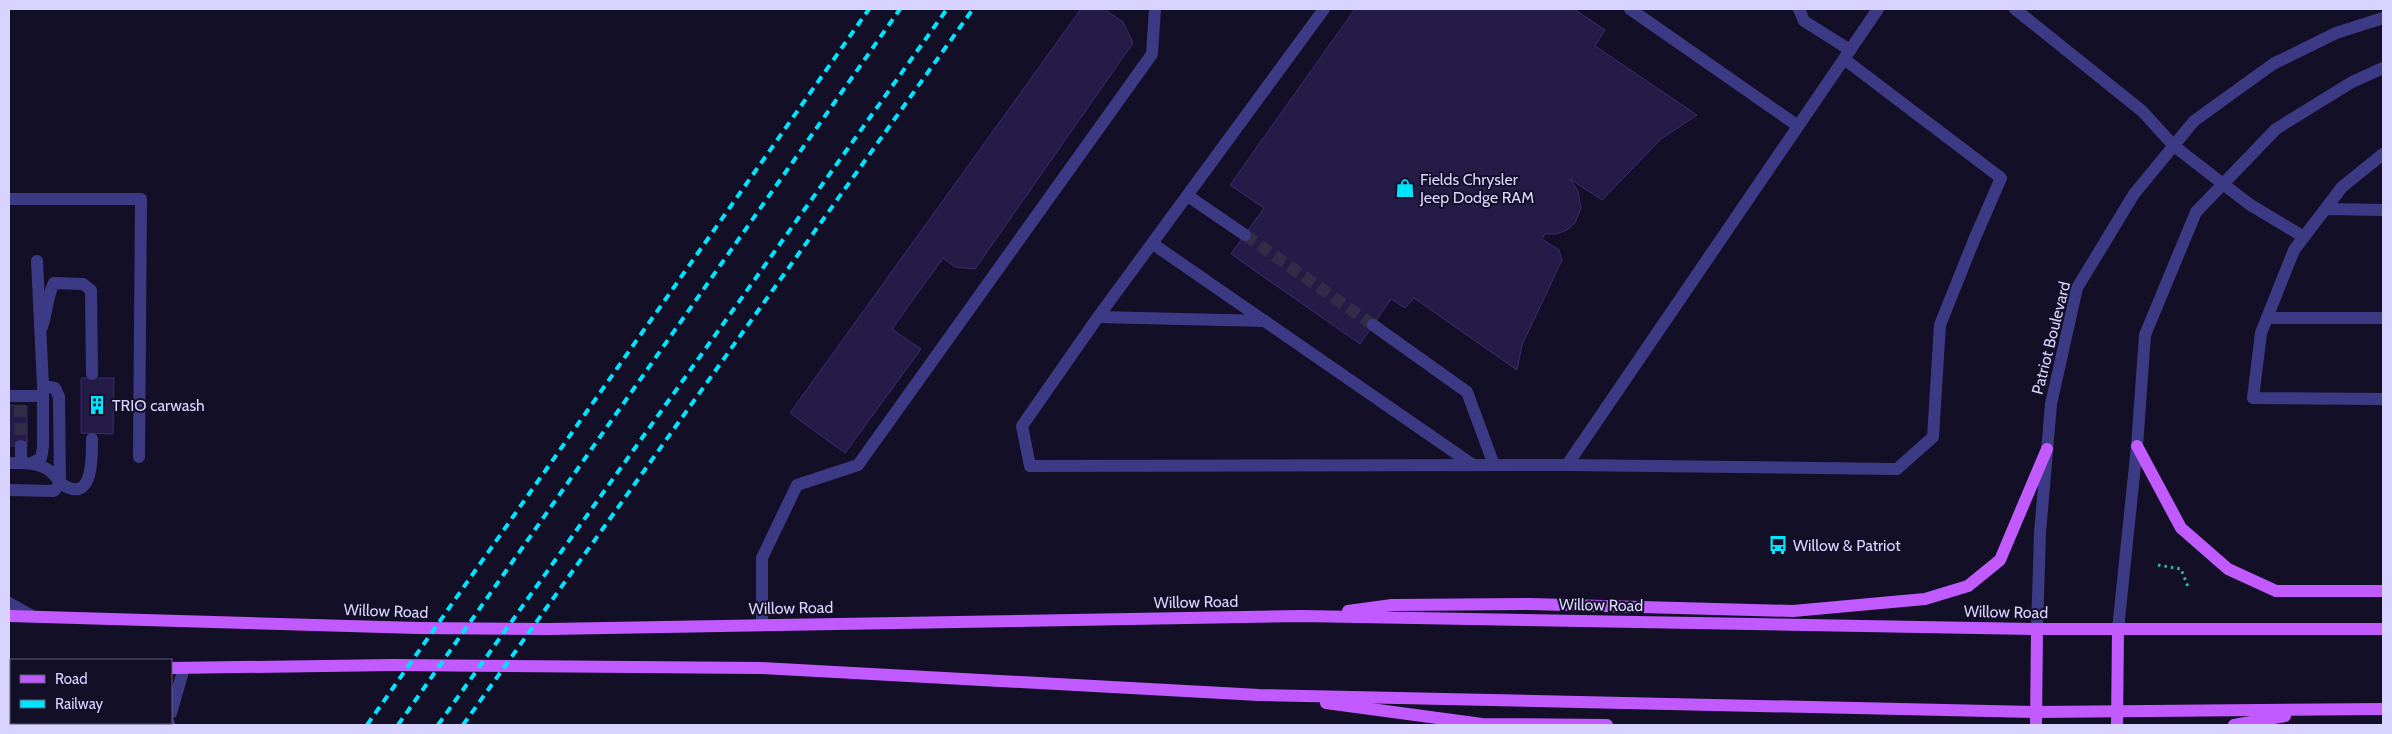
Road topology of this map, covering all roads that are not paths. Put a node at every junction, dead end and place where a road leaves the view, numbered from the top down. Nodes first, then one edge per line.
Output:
1 (1155, 9) edge
2 (1324, 9) edge
3 (1630, 9) edge
4 (1799, 9) edge
5 (1878, 9) edge
6 (2015, 9) edge
7 (2383, 18) edge
8 (1847, 55) junction
9 (2383, 68) edge
10 (1798, 126) junction
11 (2174, 146) junction
12 (2383, 154) edge
13 (2224, 184) junction
14 (1188, 196) junction
15 (9, 199) edge
16 (2326, 208) junction
17 (2383, 210) edge
18 (1245, 235) tunnel mouth
19 (2304, 237) junction
20 (1153, 244) junction
21 (37, 261) dead end
22 (1098, 317) junction
23 (2267, 318) junction
24 (2383, 318) edge
25 (1265, 321) junction
26 (1373, 325) tunnel mouth
27 (39, 334) junction
28 (92, 374) dead end
29 (43, 391) junction
30 (16, 399) edge
31 (2383, 399) edge
32 (92, 439) dead end
33 (21, 446) tunnel mouth
34 (2137, 446) junction
35 (2047, 449) junction
36 (139, 457) dead end
37 (21, 463) edge
38 (1473, 465) junction
39 (1494, 465) junction
40 (1567, 465) junction
41 (60, 483) junction
42 (9, 490) edge
43 (2383, 591) edge
44 (9, 603) edge
45 (9, 616) edge
46 (32, 616) junction
47 (1302, 616) junction
48 (762, 625) junction
49 (2037, 629) junction
50 (2118, 629) junction
51 (2383, 629) edge
52 (172, 668) edge
53 (184, 668) junction
54 (1259, 695) junction
55 (2383, 709) edge
56 (172, 710) edge
57 (2319, 710) junction
58 (2036, 712) junction
59 (2117, 712) junction
60 (1607, 725) edge
61 (2036, 725) edge
62 (2116, 725) edge
63 (2234, 725) edge

1 - 48 street
2 - 14 street
3 - 10 street
4 - 8 street
5 - 8 street
6 - 11 street
7 - 11 street, Patriot Boulevard
8 - 10 street
8 - 40 street
9 - 13 street
10 - 40 street
11 - 13 street
11 - 35 street, Patriot Boulevard
12 - 16 street
13 - 19 street
13 - 34 street
14 - 18 street
14 - 20 street
15 - 36 street
16 - 17 street
16 - 19 street
19 - 23 street
20 - 22 street
20 - 25 street
21 - 27 street
22 - 25 street
22 - 38 street
23 - 24 street
23 - 31 street
25 - 38 street
26 - 39 street
27 - 28 street
27 - 29 street
29 - 30 street
29 - 37 street
29 - 41 street
32 - 41 street
33 - 37 street
34 - 43 main road
34 - 50 street
35 - 47 main road
35 - 49 street, Patriot Boulevard
37 - 41 street
38 - 39 street
39 - 40 street
41 - 42 street
44 - 46 street
45 - 46 main road, Willow Road
46 - 48 main road, Willow Road
47 - 48 main road, Willow Road
47 - 49 main road, Willow Road
49 - 50 main road, Willow Road
49 - 58 main road, Patriot Boulevard
50 - 51 main road, Willow Road
50 - 59 main road
52 - 53 main road
53 - 54 main road
53 - 56 street
54 - 58 main road
54 - 60 main road
55 - 57 main road
57 - 59 main road
57 - 63 main road
58 - 59 main road
58 - 61 main road, Patriot Boulevard
59 - 62 main road

